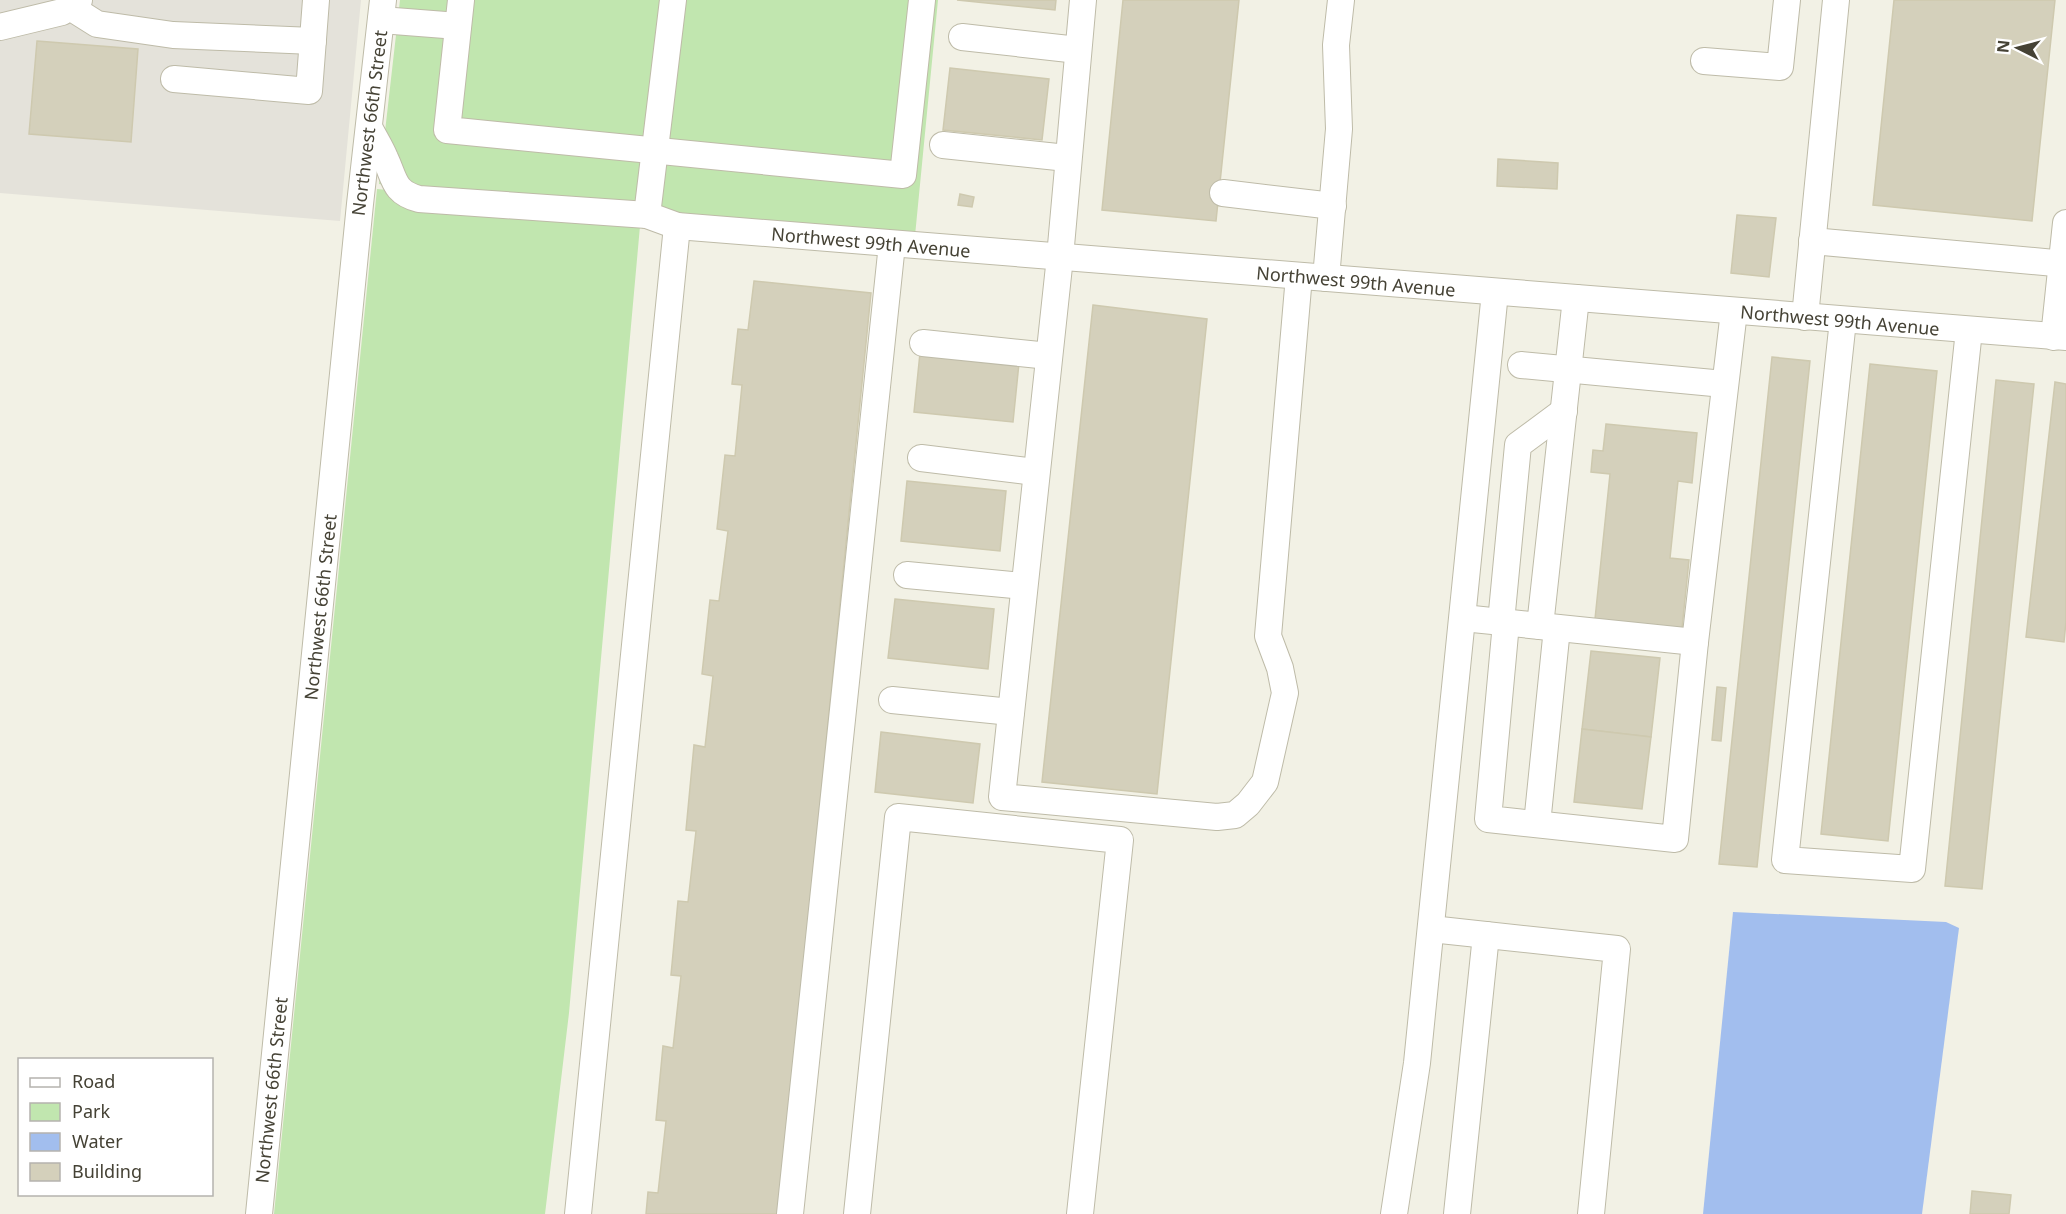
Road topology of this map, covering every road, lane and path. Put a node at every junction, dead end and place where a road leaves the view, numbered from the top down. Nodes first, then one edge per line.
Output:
1 (316, 0) edge
2 (461, 0) edge
3 (673, 0) edge
4 (922, 0) edge
5 (1083, 0) edge
6 (1341, 0) edge
7 (1787, 0) edge
8 (1836, 0) edge
9 (74, 3) edge
10 (382, 10) edge
11 (458, 26) junction
12 (0, 27) edge
13 (962, 37) dead end
14 (313, 41) junction
15 (1078, 50) junction
16 (1704, 61) dead end
17 (174, 79) dead end
18 (369, 129) junction
19 (944, 145) dead end
20 (653, 151) junction
21 (1067, 158) junction
22 (1223, 193) dead end
23 (1333, 206) junction
24 (647, 215) junction
25 (2066, 223) edge
26 (677, 226) junction
27 (1812, 240) junction
28 (892, 244) junction
29 (1060, 257) junction
30 (2064, 264) edge
31 (1299, 276) junction
32 (1326, 278) junction
33 (1495, 292) junction
34 (1576, 298) junction
35 (1734, 311) junction
36 (1805, 317) junction
37 (1843, 320) junction
38 (1969, 330) junction
39 (2060, 337) edge
40 (923, 344) dead end
41 (1049, 356) junction
42 (1521, 365) dead end
43 (1568, 369) junction
44 (1724, 384) junction
45 (1564, 411) junction
46 (921, 458) dead end
47 (1035, 472) junction
48 (1548, 542) junction
49 (1509, 548) junction
50 (907, 575) dead end
51 (1023, 586) junction
52 (1462, 618) junction
53 (1503, 623) junction
54 (1548, 627) junction
55 (1695, 642) junction
56 (892, 700) dead end
57 (1011, 712) junction
58 (1536, 824) junction
59 (1431, 929) junction
60 (1486, 935) junction
61 (259, 1214) edge
62 (578, 1214) edge
63 (790, 1214) edge
64 (857, 1214) edge
65 (1080, 1214) edge
66 (1394, 1214) edge
67 (1457, 1214) edge
68 (1591, 1214) edge

1 - 14 street
2 - 11 street
3 - 20 street
4 - 20 street
5 - 15 street
6 - 23 street
7 - 16 street
8 - 27 street
9 - 12 street
9 - 14 street
10 - 11 street
10 - 18 street, Northwest 66th Street
11 - 20 street
13 - 15 street
14 - 17 street
15 - 21 street
18 - 24 street, Northwest 99th Avenue
18 - 61 street, Northwest 66th Street
19 - 21 street
20 - 24 street
21 - 29 street
22 - 23 street
23 - 32 street
24 - 26 street, Northwest 99th Avenue
25 - 30 street
26 - 28 street, Northwest 99th Avenue
26 - 62 street
27 - 30 street
27 - 36 street
28 - 29 street, Northwest 99th Avenue
28 - 63 street
29 - 31 street, Northwest 99th Avenue
29 - 41 street
30 - 39 street
31 - 32 street, Northwest 99th Avenue
31 - 57 street
32 - 33 street, Northwest 99th Avenue
33 - 34 street, Northwest 99th Avenue
33 - 52 street
34 - 35 street, Northwest 99th Avenue
34 - 43 street
35 - 36 street, Northwest 99th Avenue
35 - 44 street
36 - 37 street, Northwest 99th Avenue
37 - 38 street, Northwest 99th Avenue
37 - 38 street
38 - 39 street, Northwest 99th Avenue
40 - 41 street
41 - 47 street
42 - 43 street
43 - 44 street
43 - 45 street
44 - 55 street
45 - 48 street
45 - 49 street
46 - 47 street
47 - 51 street
48 - 49 street
48 - 54 street
49 - 53 street
50 - 51 street
51 - 57 street
52 - 53 street
52 - 59 street
53 - 54 street
53 - 58 street
54 - 55 street
54 - 58 street
55 - 58 street
56 - 57 street
59 - 60 street
59 - 66 street
60 - 67 street
60 - 68 street
64 - 65 street

